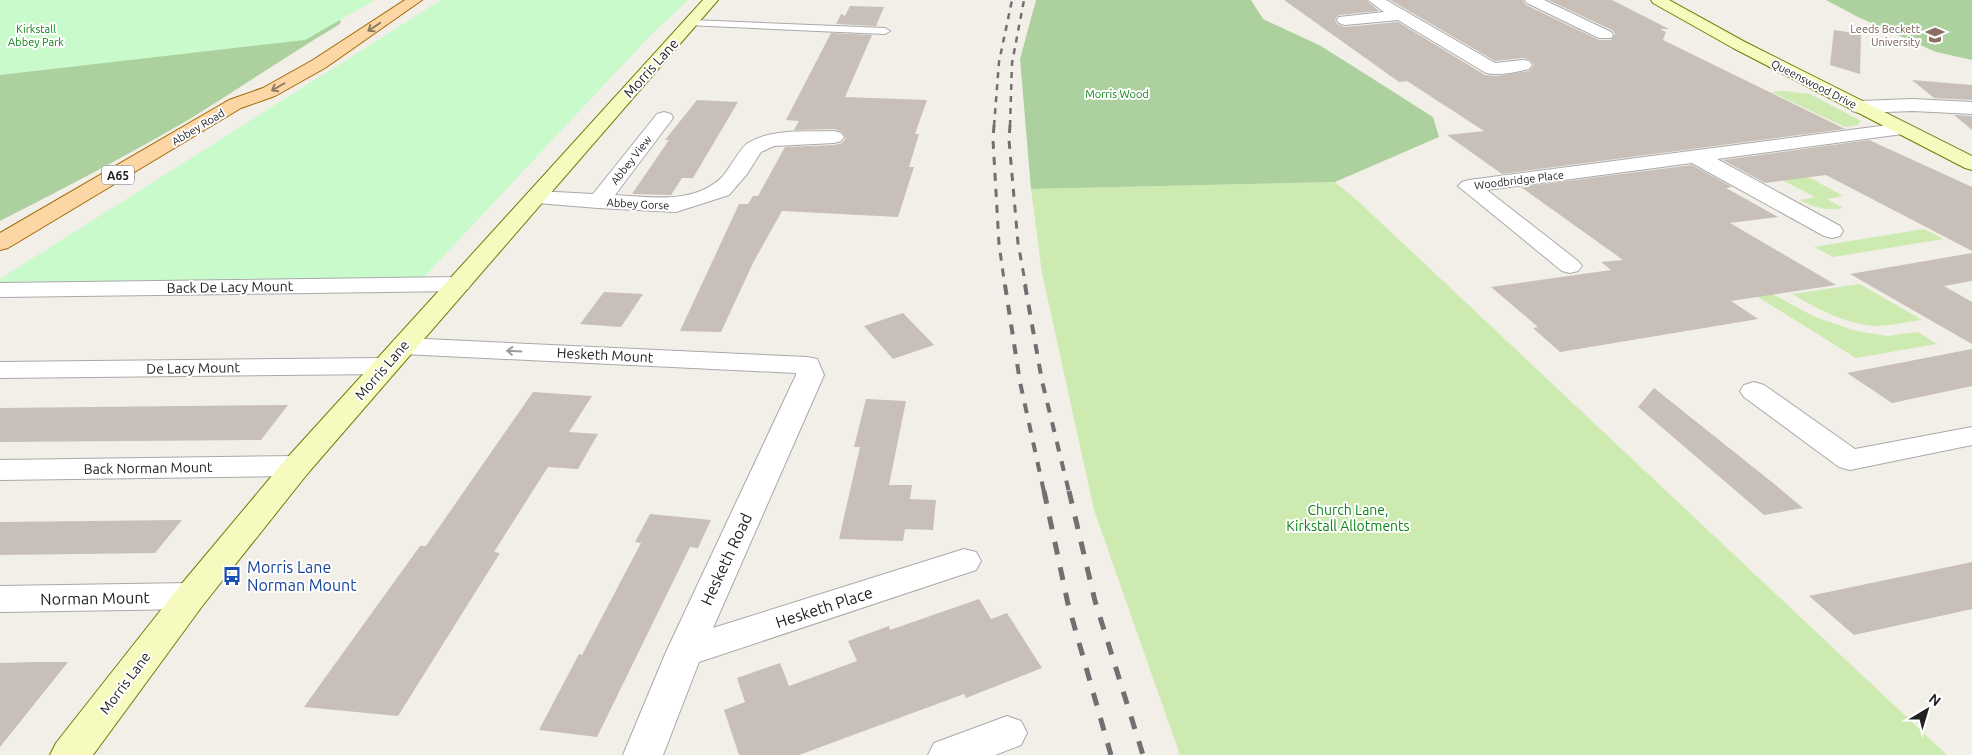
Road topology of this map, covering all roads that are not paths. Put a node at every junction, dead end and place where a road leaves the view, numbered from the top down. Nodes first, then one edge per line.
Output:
1 (414, 0) edge
2 (710, 0) edge
3 (1375, 0) edge
4 (1532, 0) edge
5 (1658, 0) edge
6 (1400, 15) junction
7 (1345, 20) dead end
8 (691, 24) junction
9 (885, 31) dead end
10 (1605, 35) dead end
11 (1483, 46) dead end
12 (1457, 48) junction
13 (1524, 66) dead end
14 (260, 78) dead end
15 (235, 104) junction
16 (1859, 107) junction
17 (1972, 108) edge
18 (664, 118) dead end
19 (1903, 129) junction
20 (834, 138) dead end
21 (1697, 157) junction
22 (1972, 164) edge
23 (537, 197) junction
24 (598, 202) junction
25 (1832, 230) dead end
26 (0, 244) edge
27 (1570, 266) dead end
28 (459, 284) junction
29 (0, 290) edge
30 (403, 346) junction
31 (807, 365) joint
32 (385, 366) junction
33 (0, 370) edge
34 (1754, 391) dead end
35 (1972, 436) edge
36 (297, 466) junction
37 (0, 470) edge
38 (964, 562) dead end
39 (191, 596) junction
40 (0, 599) edge
41 (684, 652) junction
42 (1007, 732) dead end
43 (70, 755) edge
44 (643, 755) edge
45 (948, 755) edge

1 -> 15 main road, A65
2 - 8 street, Morris Lane
3 - 6 street
4 - 10 street
5 - 16 street, Queenswood Drive
6 - 7 street
6 - 12 street
8 - 9 lane
8 - 23 street, Morris Lane
11 - 12 street
12 - 13 street
14 - 15 main road, Abbey Road / A65
15 - 26 main road, Abbey Road / A65
16 - 17 street
16 - 19 street, Queenswood Drive
18 - 24 street, Abbey View
19 - 21 street, Woodbridge Place
19 - 22 street, Queenswood Drive
20 - 24 street, Abbey Gorse
21 - 25 street
21 - 27 street, Woodbridge Place
23 - 24 street, Abbey Gorse
23 - 28 street, Morris Lane
28 - 29 street, Back De Lacy Mount
28 - 30 street, Morris Lane
31 -> 30 street, Hesketh Mount
30 - 32 street, Morris Lane
31 - 41 street, Hesketh Road
32 - 33 street, De Lacy Mount
32 - 36 street, Morris Lane
34 - 35 street
36 - 37 street, Back Norman Mount
36 - 39 street, Morris Lane
38 - 41 street, Hesketh Place
39 - 40 street, Norman Mount
39 - 43 street, Morris Lane
41 - 44 street, Hesketh Road
42 - 45 street

